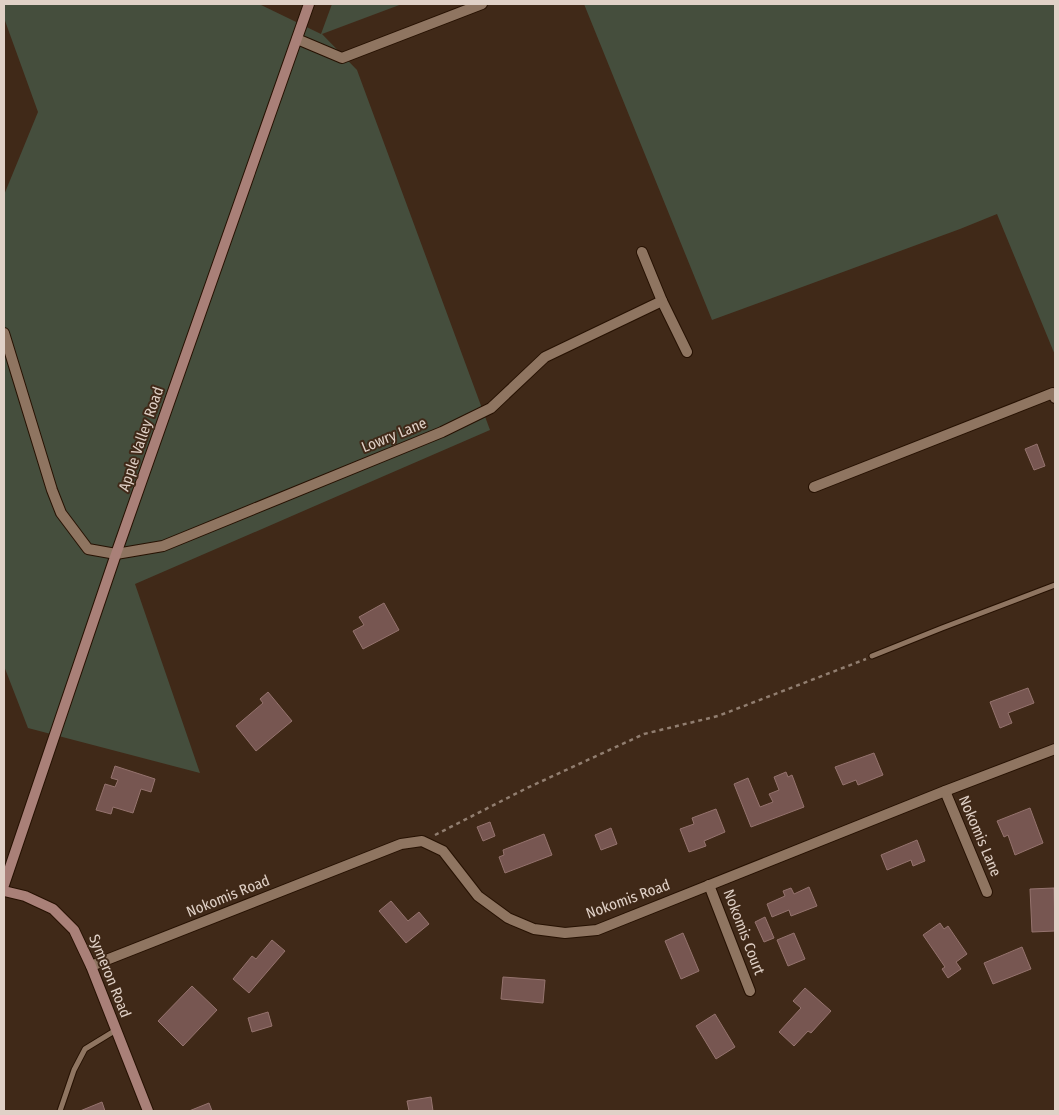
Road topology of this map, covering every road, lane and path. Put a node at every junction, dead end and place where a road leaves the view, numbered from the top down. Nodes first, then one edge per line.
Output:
1 (309, 4) edge
2 (482, 4) edge
3 (297, 39) junction
4 (642, 252) dead end
5 (662, 301) junction
6 (4, 333) edge
7 (687, 352) dead end
8 (1054, 395) edge
9 (814, 487) dead end
10 (116, 554) junction
11 (1055, 585) edge
12 (872, 656) joint
13 (1055, 749) edge
14 (945, 791) junction
15 (422, 841) junction
16 (4, 885) edge
17 (709, 885) junction
18 (4, 891) edge
19 (987, 892) dead end
20 (91, 966) junction
21 (750, 991) dead end
22 (116, 1030) junction
23 (60, 1111) edge
24 (148, 1111) edge

1 - 3 main road, Apple Valley Road
2 - 3 street
3 - 10 main road, Apple Valley Road
4 - 5 street
5 - 7 street
5 - 10 street, Lowry Lane
6 - 10 street, Lowry Lane
8 - 9 street
10 - 16 main road, Apple Valley Road
11 - 12 lane
12 - 15 path
13 - 14 street, Nokomis Road
14 - 17 street, Nokomis Road
14 - 19 street, Nokomis Lane
15 - 17 street, Nokomis Road
15 - 20 street, Nokomis Road
17 - 21 street, Nokomis Court
18 - 20 main road, Symeron Road
20 - 22 main road, Symeron Road
22 - 23 lane
22 - 24 main road, Symeron Road

